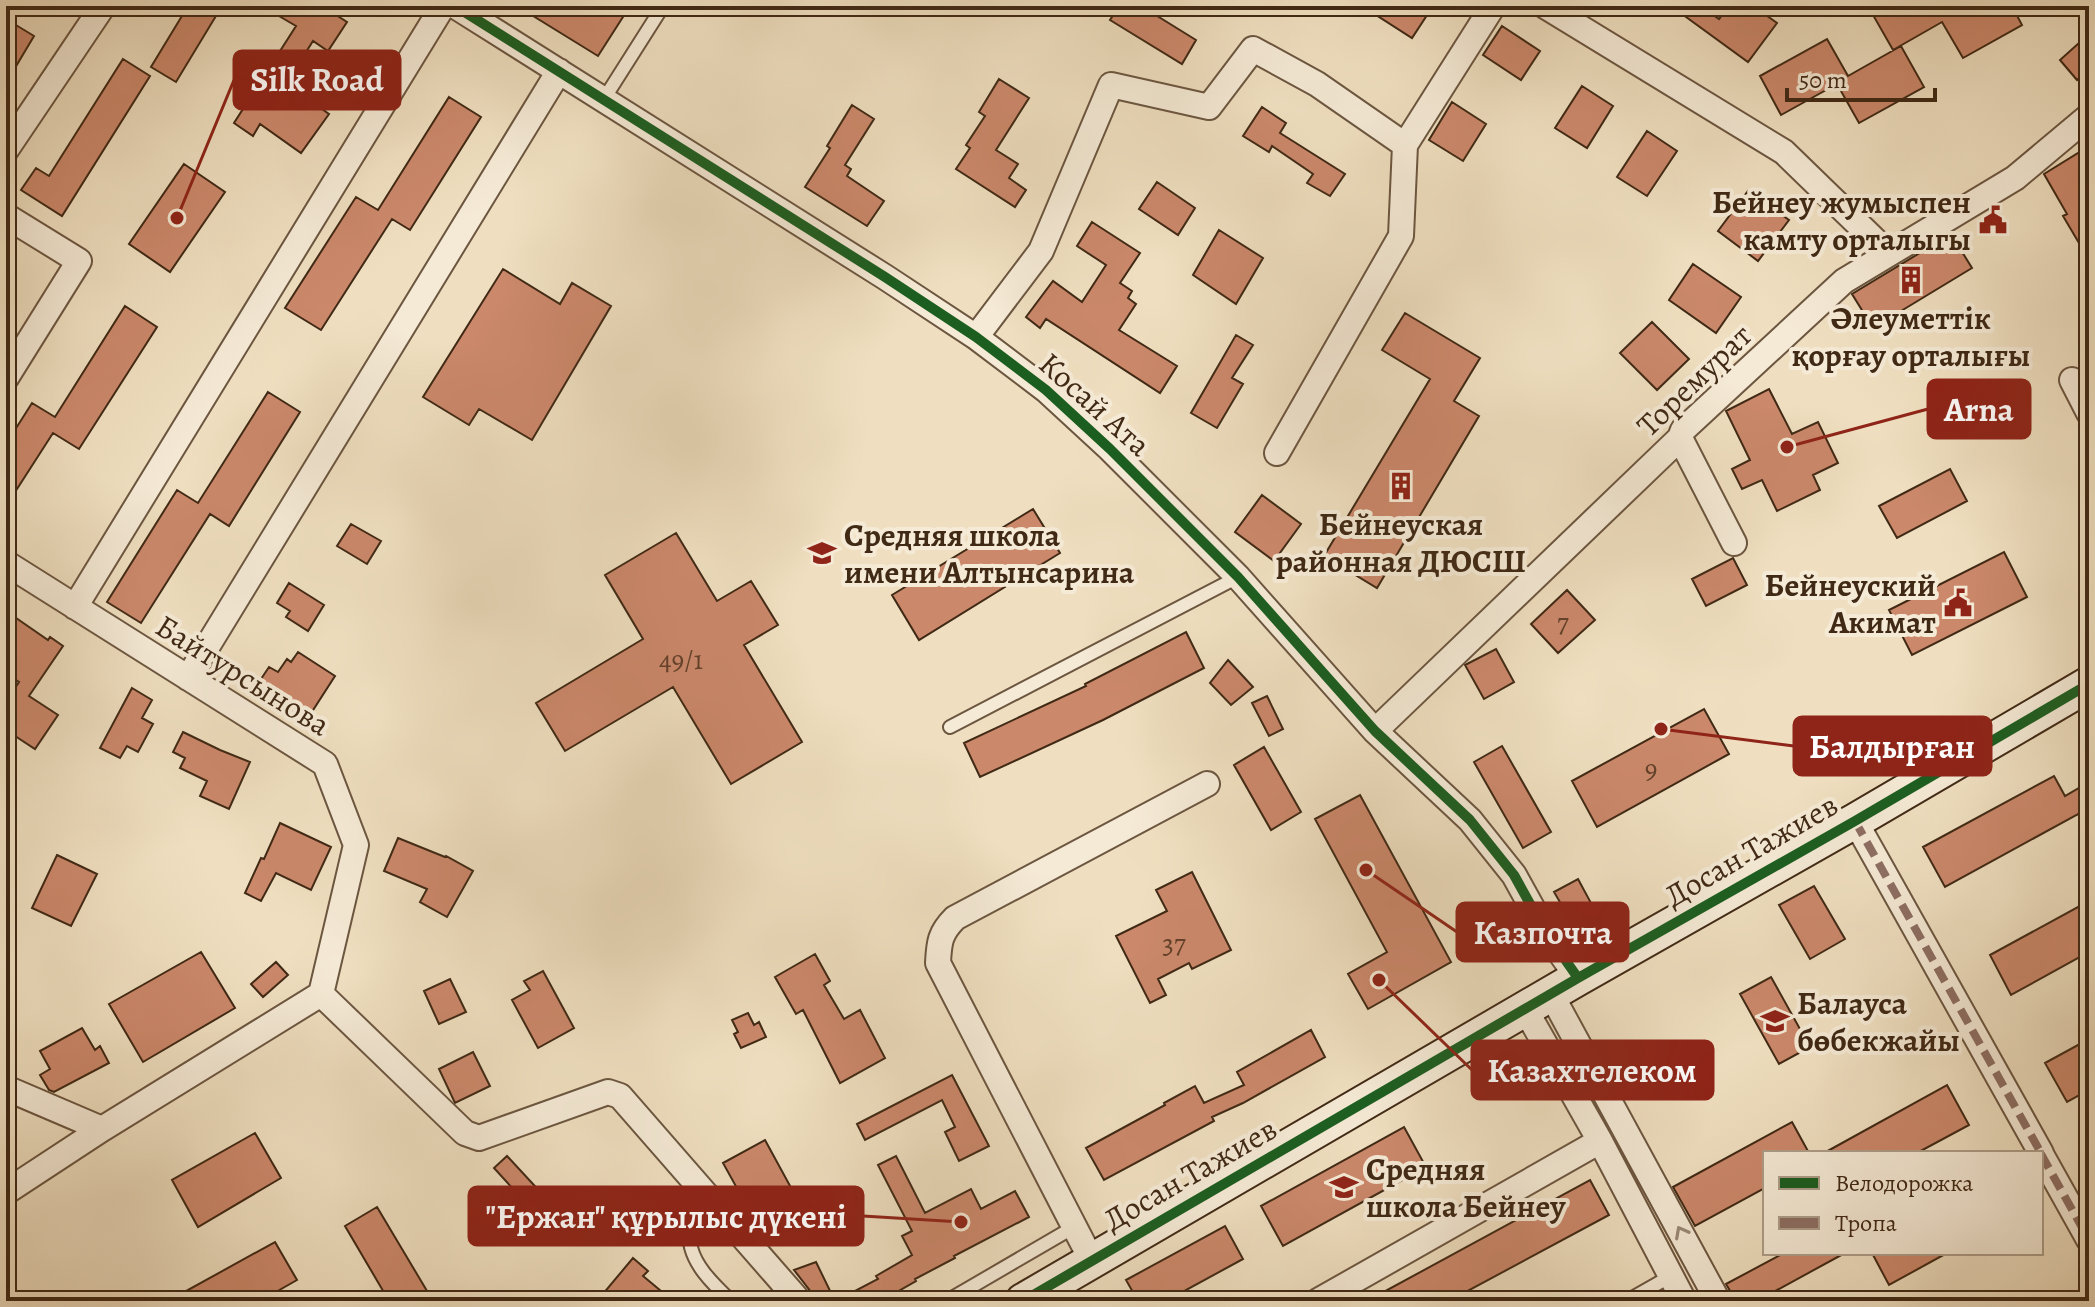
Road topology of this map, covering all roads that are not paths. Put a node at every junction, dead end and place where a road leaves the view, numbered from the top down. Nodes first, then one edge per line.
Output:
1 (103, 6) edge
2 (443, 6) edge
3 (455, 6) edge
4 (663, 6) edge
5 (1493, 6) edge
6 (1545, 6) edge
7 (559, 71) junction
8 (604, 99) junction
9 (2089, 116) edge
10 (1405, 145) junction
11 (6, 150) edge
12 (6, 216) edge
13 (1889, 254) junction
14 (976, 337) junction
15 (6, 378) edge
16 (2072, 380) dead end
17 (2089, 413) edge
18 (1680, 438) junction
19 (1277, 453) dead end
20 (1734, 543) dead end
21 (6, 563) edge
22 (1238, 577) junction
23 (75, 607) junction
24 (188, 678) junction
25 (2089, 684) edge
26 (950, 727) dead end
27 (1375, 731) junction
28 (1207, 784) dead end
29 (1855, 821) junction
30 (321, 994) junction
31 (1551, 994) junction
32 (6, 1088) edge
33 (102, 1129) junction
34 (1600, 1141) junction
35 (2040, 1151) edge
36 (2043, 1157) edge
37 (695, 1182) junction
38 (6, 1192) edge
39 (1074, 1227) junction
40 (2089, 1240) edge
41 (1092, 1261) junction
42 (1671, 1276) junction
43 (731, 1301) edge
44 (799, 1301) edge
45 (947, 1301) edge
46 (1023, 1301) edge
47 (1318, 1301) edge
48 (1627, 1301) edge
49 (1684, 1301) edge
50 (1718, 1301) edge

1 - 11 street
2 - 23 street
3 - 7 street, Косай Ата
4 - 8 lane
5 - 10 street
6 - 13 street
7 - 8 street, Косай Ата
7 - 24 street
8 - 14 street, Косай Ата
9 - 13 street, Торемурат
10 - 14 street
10 - 19 street
12 - 15 street
13 - 18 street, Торемурат
14 - 22 street, Косай Ата
16 - 17 street
18 - 20 street
18 - 27 street, Торемурат
21 - 23 street, Байтурсынова
22 - 26 lane
22 - 27 street, Косай Ата
23 - 24 street, Байтурсынова
24 - 30 street, Байтурсынова
25 - 29 street, Досан Тажиев
27 - 31 street, Косай Ата
28 - 39 street
29 - 31 street, Досан Тажиев
29 - 35 street
30 - 33 street
30 - 37 street
31 - 34 street, Косай Ата
31 - 41 street, Досан Тажиев
50 -> 31 street, Косай Ата
32 - 33 street
33 - 38 street
34 - 42 street, Косай Ата
34 - 47 street
36 - 40 street
37 - 43 lane
37 - 44 street
39 - 41 street
39 - 45 lane
41 - 46 street, Досан Тажиев
42 - 48 lane
42 - 49 street, Косай Ата

